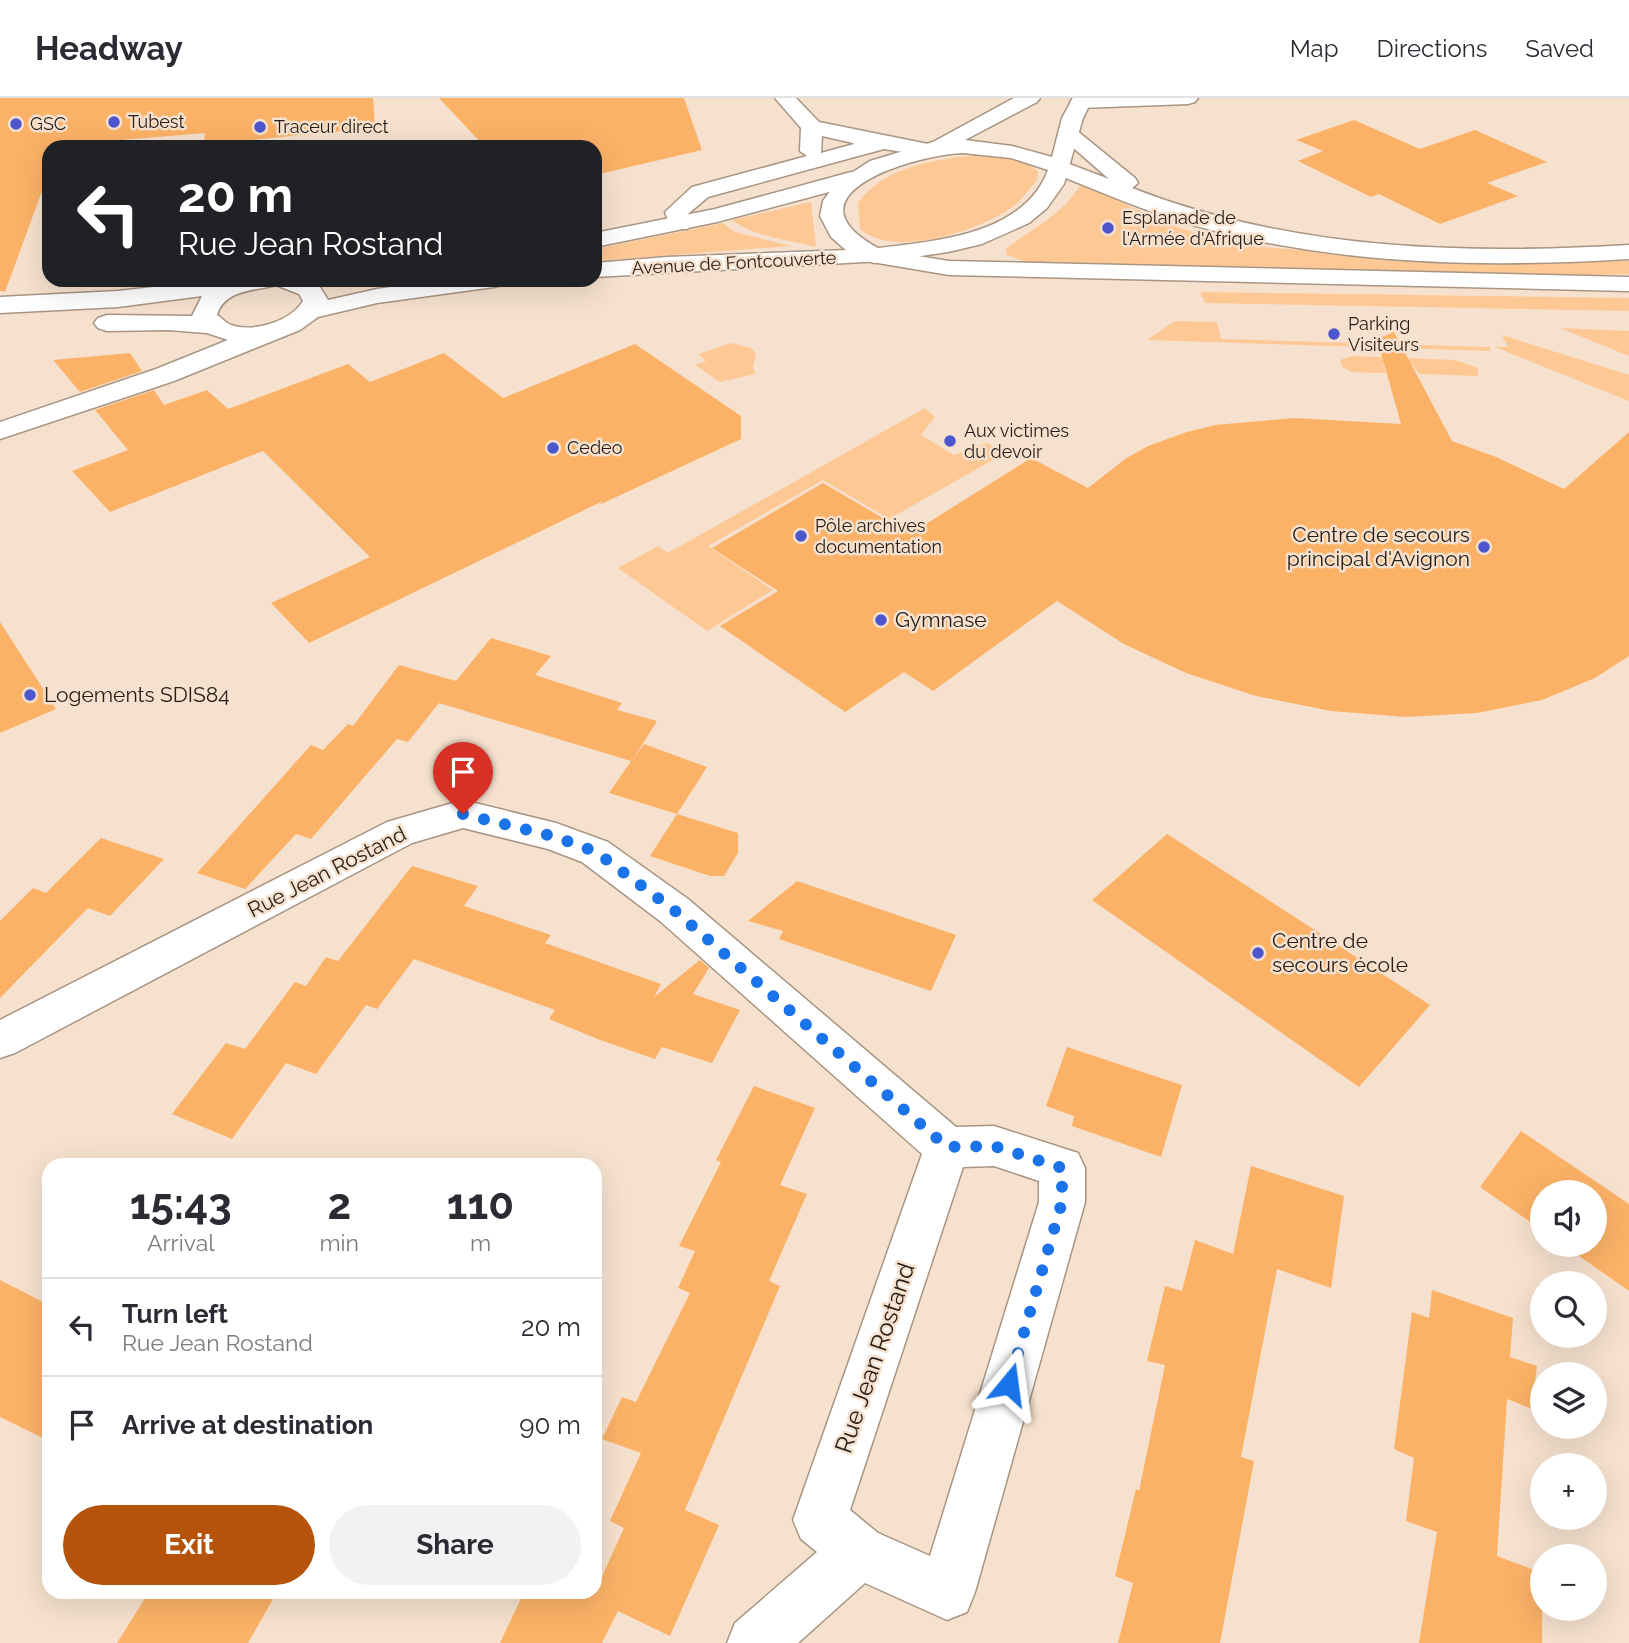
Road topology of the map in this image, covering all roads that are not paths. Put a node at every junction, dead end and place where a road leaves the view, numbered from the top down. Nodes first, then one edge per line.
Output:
1 (785, 98) edge
2 (1030, 98) edge
3 (1188, 98) edge
4 (1082, 100) edge
5 (813, 127) junction
6 (1069, 134) junction
7 (884, 142) junction
8 (928, 149) junction
9 (797, 164) junction
10 (1059, 167) junction
11 (851, 179) junction
12 (1157, 205) junction
13 (679, 224) junction
14 (602, 239) edge
15 (1629, 252) edge
16 (874, 256) junction
17 (602, 269) edge
18 (1629, 284) edge
19 (217, 287) edge
20 (236, 287) edge
21 (337, 287) edge
22 (443, 287) edge
23 (302, 293) edge
24 (0, 305) edge
25 (212, 327) junction
26 (0, 329) edge
27 (270, 332) junction
28 (180, 369) junction
29 (0, 431) edge
30 (0, 1040) edge
31 (947, 1147) junction
32 (859, 1552) junction
33 (755, 1643) edge

1 - 5 main road
2 - 8 main road, Avenue de Fontcouverte
3 - 4 main road
4 - 6 main road
5 - 7 main road
5 - 9 main road
6 - 10 main road
6 - 12 main road
7 - 8 main road
7 - 9 main road
8 - 10 main road
8 - 11 main road, Avenue de Fontcouverte
9 - 13 main road
10 - 12 main road
10 - 16 main road
11 - 13 main road, Avenue de Fontcouverte
11 - 16 main road
12 - 15 main road
13 - 14 main road, Avenue de Fontcouverte
16 - 17 main road, Avenue de Fontcouverte
16 - 18 main road
19 - 24 main road
20 - 25 main road
21 - 23 main road
22 - 23 main road
23 - 27 main road
25 - 26 main road
25 - 27 main road
25 - 28 main road
27 - 28 main road
28 - 29 main road
30 - 31 main road, Rue Jean Rostand
31 - 32 main road, Rue Jean Rostand
31 - 32 main road, Rue Jean Rostand
32 - 33 main road

